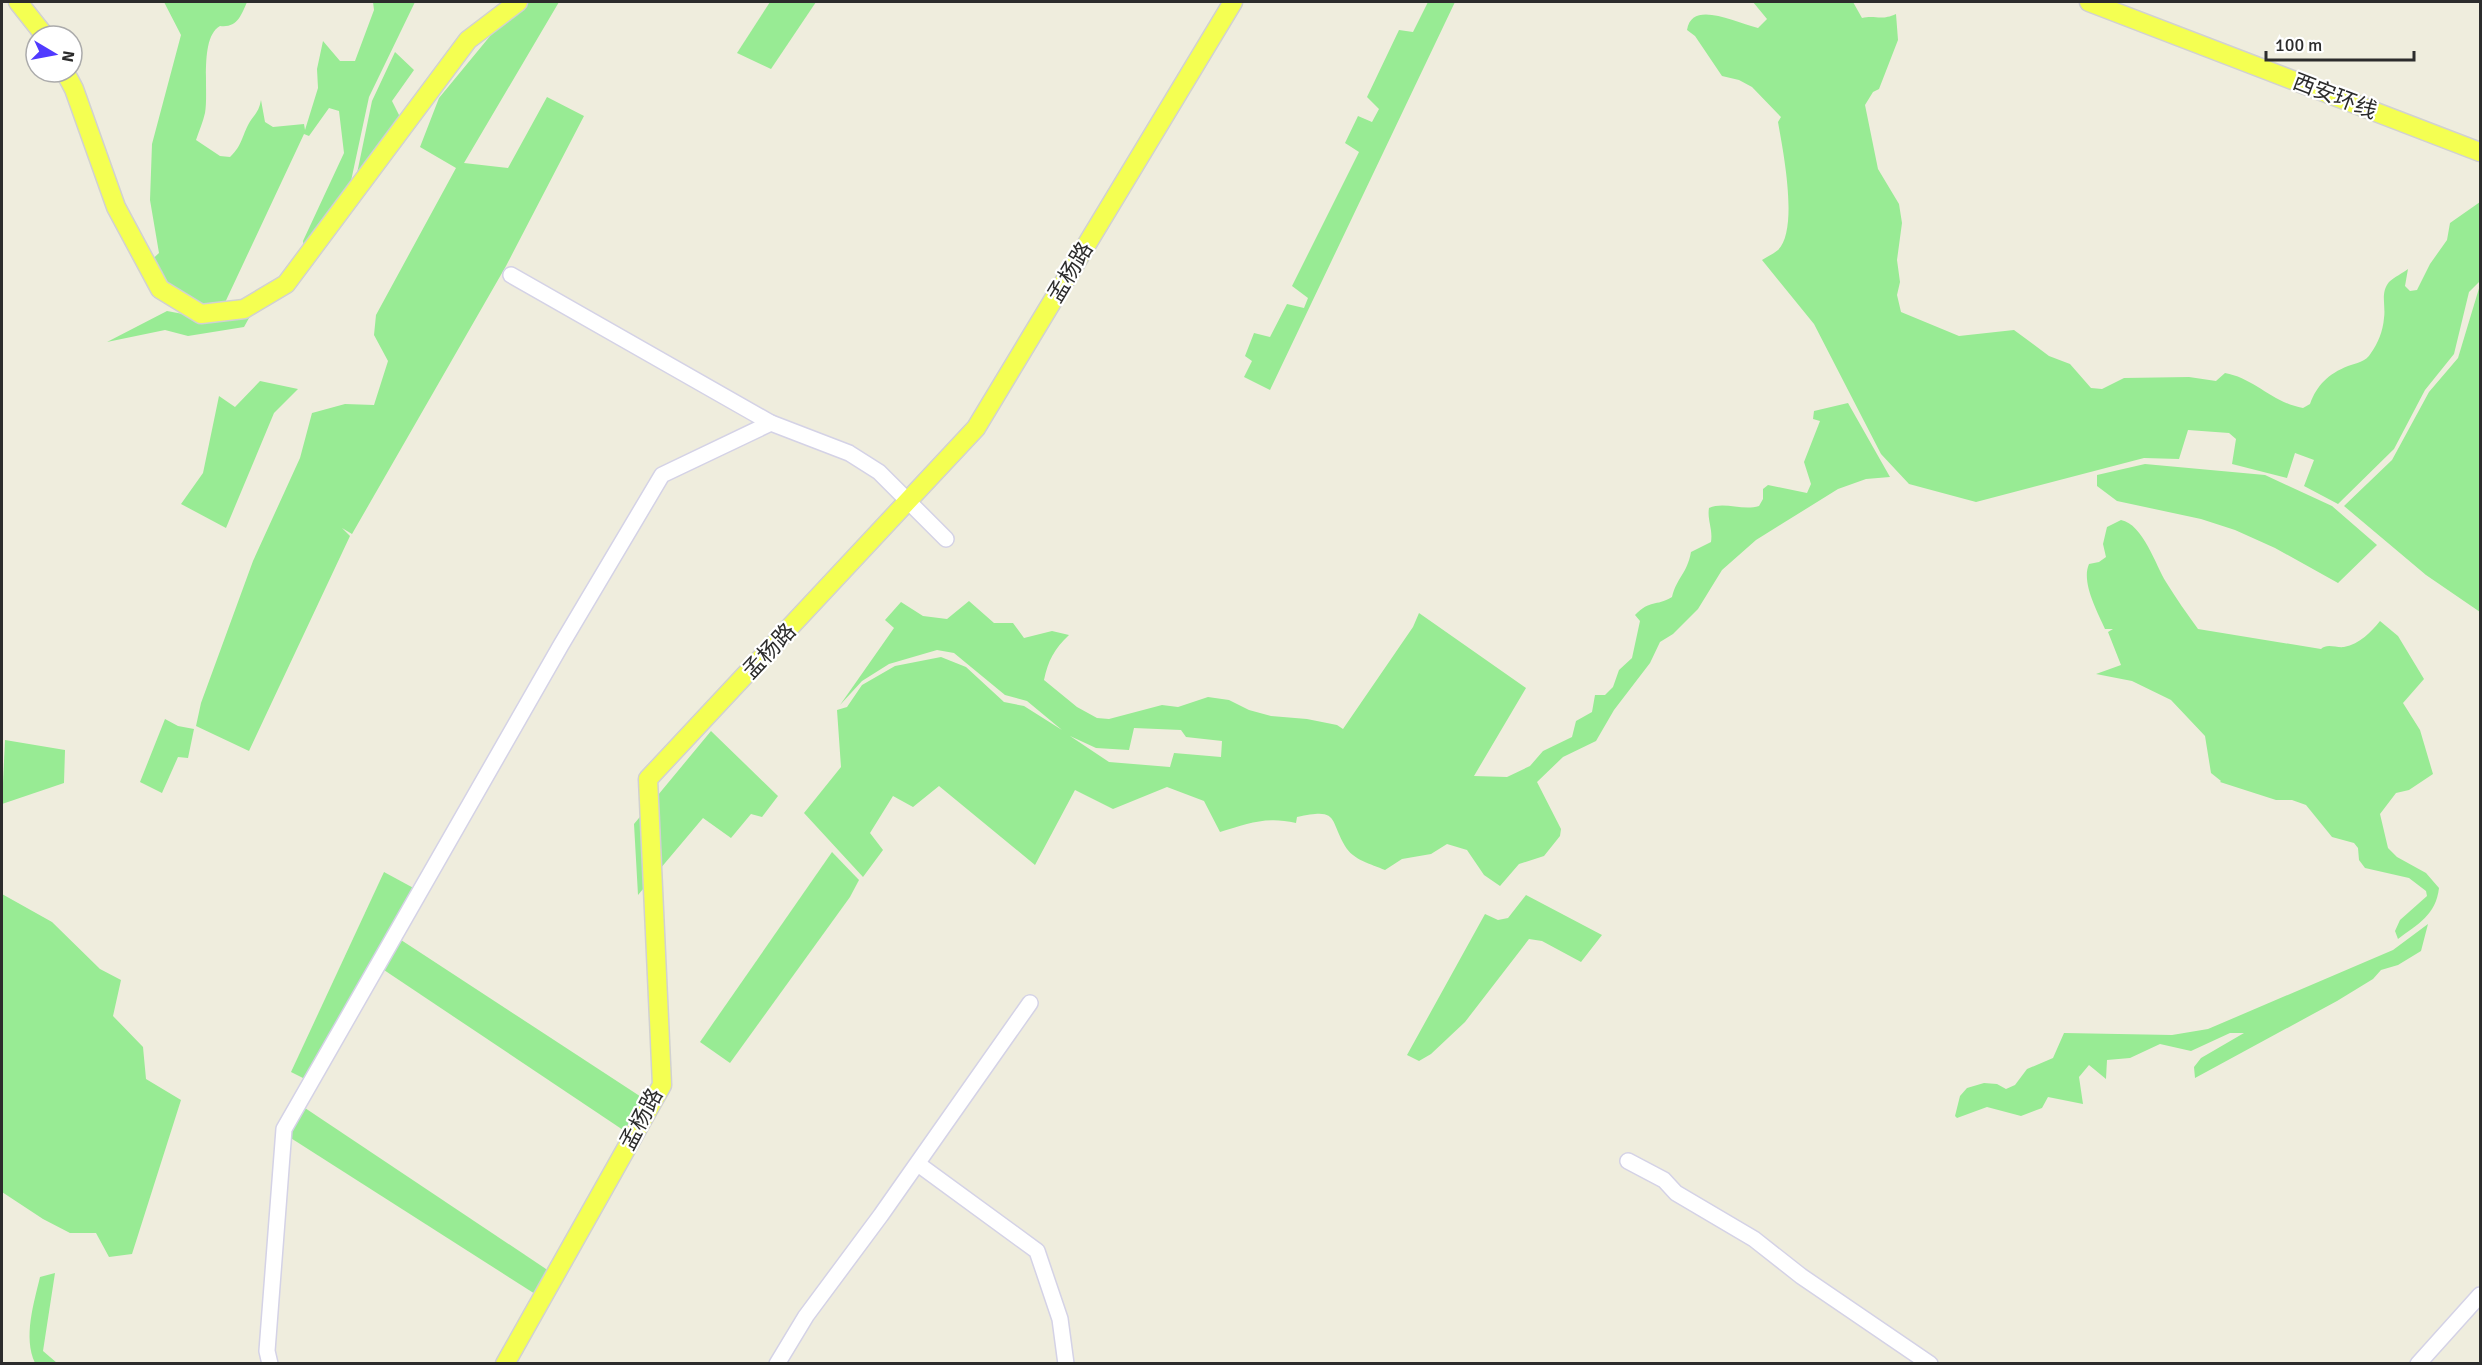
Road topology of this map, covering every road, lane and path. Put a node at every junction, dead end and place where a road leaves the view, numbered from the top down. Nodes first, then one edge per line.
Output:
1 (18, 2) edge
2 (518, 2) edge
3 (1233, 2) edge
4 (2088, 2) edge
5 (35, 24) edge
6 (71, 84) edge
7 (2481, 152) edge
8 (511, 275) dead end
9 (771, 423) junction
10 (908, 502) junction
11 (945, 540) dead end
12 (1030, 1003) dead end
13 (1628, 1161) dead end
14 (918, 1164) junction
15 (2481, 1295) edge
16 (270, 1364) edge
17 (505, 1364) edge
18 (777, 1364) edge
19 (1066, 1364) edge
20 (1930, 1364) edge
21 (2418, 1364) edge

1 - 5 main road
2 - 6 main road
3 - 10 main road, 孟杨路
4 - 7 main road, 西安环线
8 - 9 street
9 - 10 street
9 - 16 street
10 - 11 street
10 - 17 main road, 孟杨路
12 - 14 street
13 - 20 street
14 - 18 street
14 - 19 street
15 - 21 street

